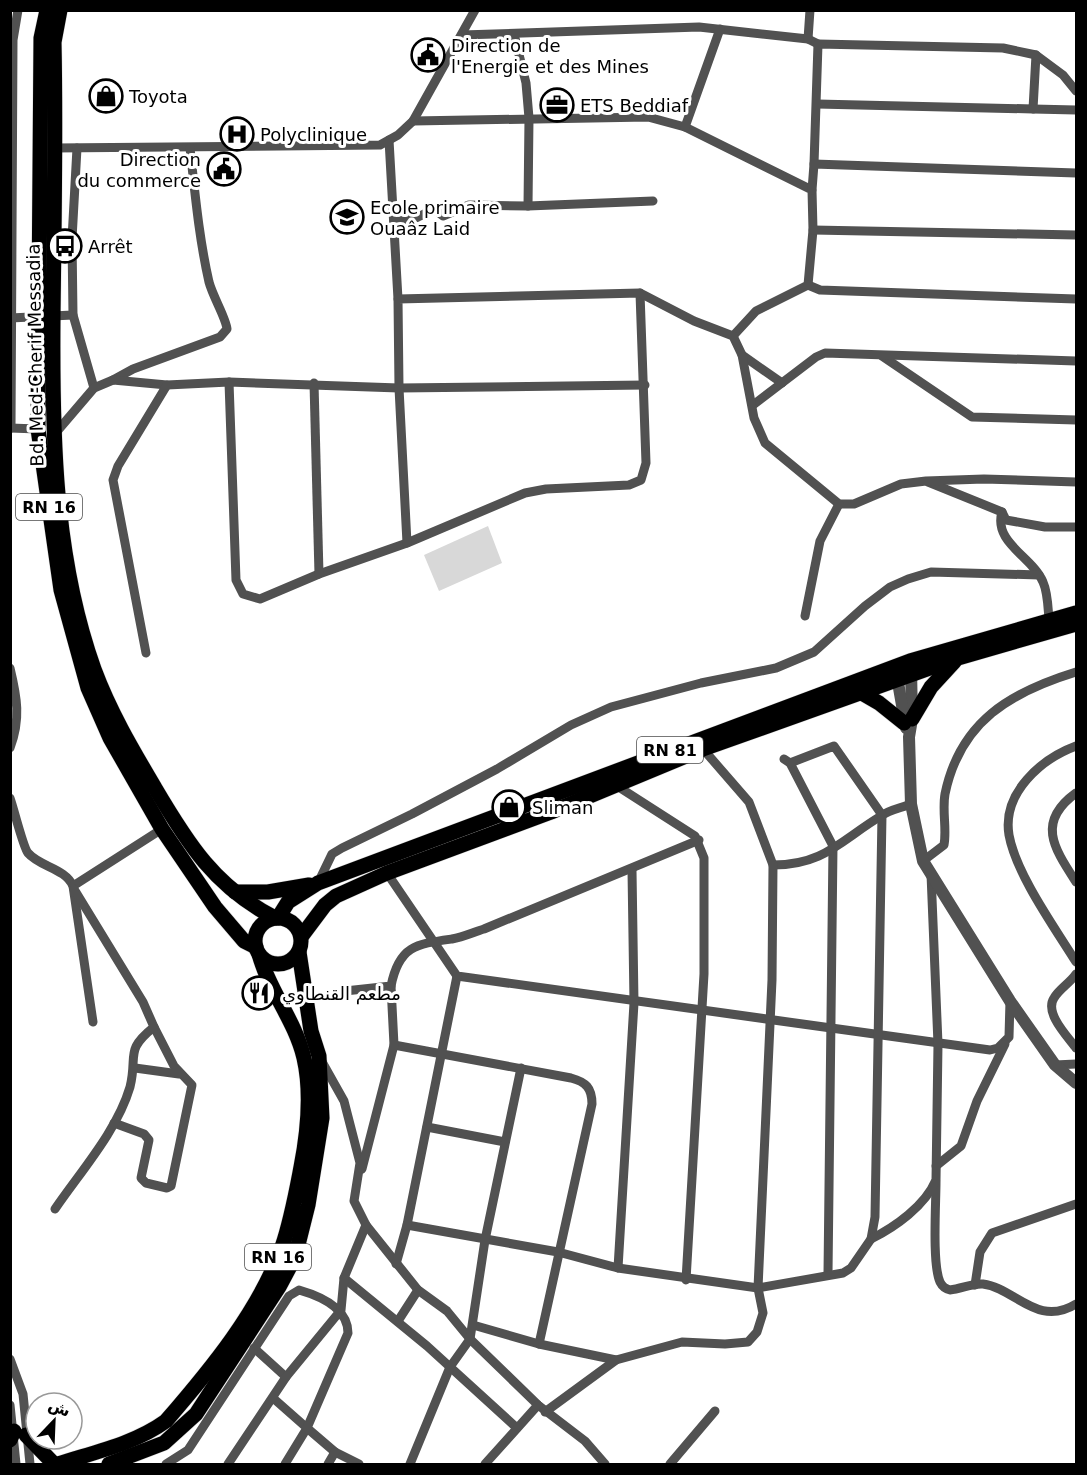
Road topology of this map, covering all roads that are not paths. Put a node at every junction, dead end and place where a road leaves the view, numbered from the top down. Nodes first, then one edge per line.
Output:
1 (18, 10) edge
2 (47, 10) edge
3 (60, 10) edge
4 (475, 10) edge
5 (810, 10) edge
6 (720, 29) junction
7 (514, 34) junction
8 (462, 35) junction
9 (12, 39) edge
10 (808, 39) junction
11 (818, 44) junction
12 (1036, 55) junction
13 (1077, 90) edge
14 (817, 104) junction
15 (1034, 109) junction
16 (1077, 110) edge
17 (529, 118) junction
18 (413, 121) junction
19 (685, 127) junction
20 (389, 140) junction
21 (54, 148) junction
22 (77, 148) junction
23 (189, 148) junction
24 (814, 164) junction
25 (1077, 173) edge
26 (812, 189) junction
27 (653, 201) dead end
28 (528, 206) junction
29 (394, 222) junction
30 (813, 230) junction
31 (1077, 235) edge
32 (808, 285) junction
33 (640, 293) junction
34 (399, 299) junction
35 (1077, 299) edge
36 (73, 315) junction
37 (11, 318) edge
38 (38, 318) junction
39 (53, 318) junction
40 (733, 336) junction
41 (742, 355) junction
42 (882, 356) junction
43 (1077, 361) edge
44 (113, 380) junction
45 (229, 382) junction
46 (314, 383) junction
47 (782, 383) junction
48 (166, 385) junction
49 (645, 385) junction
50 (94, 388) junction
51 (399, 388) junction
52 (753, 405) junction
53 (1077, 420) edge
54 (11, 428) edge
55 (46, 433) junction
56 (926, 481) junction
57 (1077, 482) edge
58 (840, 504) junction
59 (1002, 512) junction
60 (1077, 526) edge
61 (407, 543) junction
62 (319, 574) junction
63 (1039, 575) junction
64 (1077, 613) edge
65 (805, 616) dead end
66 (1049, 620) junction
67 (1077, 624) edge
68 (146, 653) dead end
69 (958, 658) junction
70 (10, 668) edge
71 (903, 670) junction
72 (1077, 672) edge
73 (860, 692) junction
74 (908, 727) junction
75 (1077, 746) edge
76 (10, 748) edge
77 (703, 749) junction
78 (614, 784) junction
79 (1077, 793) edge
80 (10, 798) edge
81 (911, 804) junction
82 (882, 815) junction
83 (162, 829) junction
84 (699, 840) junction
85 (833, 846) junction
86 (923, 861) junction
87 (773, 865) junction
88 (632, 870) junction
89 (387, 873) junction
90 (931, 874) junction
91 (1077, 882) edge
92 (318, 883) junction
93 (74, 887) junction
94 (235, 892) junction
95 (277, 918) junction
96 (432, 940) junction
97 (300, 945) junction
98 (257, 950) junction
99 (1077, 962) edge
100 (1077, 974) edge
101 (457, 976) junction
102 (391, 986) junction
103 (345, 991) dead end
104 (1010, 1001) junction
105 (634, 1003) junction
106 (702, 1012) junction
107 (768, 1021) junction
108 (93, 1023) dead end
109 (154, 1027) junction
110 (830, 1029) junction
111 (876, 1036) junction
112 (1009, 1037) junction
113 (938, 1044) junction
114 (394, 1045) junction
115 (1077, 1048) edge
116 (301, 1049) junction
117 (442, 1052) junction
118 (319, 1056) junction
119 (1077, 1064) edge
120 (1055, 1065) junction
121 (135, 1068) junction
122 (521, 1068) junction
123 (179, 1074) junction
124 (1077, 1083) edge
125 (114, 1123) junction
126 (427, 1127) junction
127 (505, 1142) junction
128 (936, 1166) junction
129 (936, 1180) junction
130 (354, 1201) junction
131 (1077, 1204) edge
132 (55, 1209) dead end
133 (366, 1225) junction
134 (407, 1225) junction
135 (871, 1239) junction
136 (485, 1240) junction
137 (558, 1252) junction
138 (396, 1264) junction
139 (618, 1268) junction
140 (828, 1274) junction
141 (344, 1278) junction
142 (686, 1280) junction
143 (975, 1284) junction
144 (758, 1288) junction
145 (418, 1290) junction
146 (1077, 1304) edge
147 (341, 1310) junction
148 (398, 1321) junction
149 (473, 1325) junction
150 (470, 1339) junction
151 (538, 1344) junction
152 (254, 1348) junction
153 (10, 1359) edge
154 (616, 1360) junction
155 (450, 1367) junction
156 (286, 1377) junction
157 (273, 1398) junction
158 (10, 1405) edge
159 (541, 1408) junction
160 (715, 1411) dead end
161 (307, 1428) junction
162 (518, 1428) junction
163 (17, 1435) edge
164 (335, 1452) junction
165 (16, 1464) edge
166 (30, 1464) edge
167 (56, 1464) edge
168 (109, 1464) edge
169 (166, 1464) edge
170 (228, 1464) edge
171 (285, 1464) edge
172 (328, 1464) edge
173 (359, 1464) edge
174 (410, 1464) edge
175 (485, 1464) edge
176 (605, 1464) edge
177 (670, 1464) edge

1 - 9 street
2 - 38 highway, Bd. Med-Cherif Messadia / RN 16
3 - 21 highway, Bd. Med-Cherif Messadia / RN 16
4 - 8 street
5 - 10 street
6 - 7 street
6 - 10 street
6 - 19 street
7 - 8 street
7 - 17 street
8 - 18 street
9 - 37 street
10 - 11 street
11 - 12 street
11 - 14 street
12 - 13 street
12 - 15 street
14 - 15 street
14 - 24 street
15 - 16 street
17 - 18 street
17 - 19 street
17 - 28 street
18 - 20 street
19 - 26 street
20 - 23 street
20 - 29 street
21 - 22 street
21 - 39 highway, Bd. Med-Cherif Messadia / RN 16
22 - 23 street
22 - 36 street
23 - 44 street
24 - 25 street
24 - 26 street
26 - 30 street
27 - 28 street
28 - 29 street
29 - 34 street
30 - 31 street
30 - 32 street
32 - 35 street
32 - 40 street
33 - 34 street
33 - 40 street
33 - 49 street
34 - 51 street
36 - 39 street
36 - 50 street
37 - 38 street
37 - 54 street
38 - 39 street
38 - 55 highway, Bd. Med-Cherif Messadia / RN 16
39 - 55 highway, Bd. Med-Cherif Messadia / RN 16
40 - 41 street
41 - 47 street
41 - 52 street
42 - 43 street
42 - 47 street
42 - 53 street
44 - 48 street
44 - 50 street
45 - 46 street
45 - 48 street
45 - 62 street
46 - 51 street
46 - 62 street
47 - 52 street
48 - 68 street
49 - 51 street
49 - 61 street
50 - 55 street
51 - 61 street
52 - 58 street
54 - 55 street
55 - 83 highway, Bd. Med-Cherif Messadia / RN 16
55 - 94 highway, Bd. Med-Cherif Messadia / RN 16
56 - 57 street
56 - 58 street
56 - 59 street
58 - 65 street
59 - 60 street
59 - 63 street
61 - 62 street
63 - 66 street
63 - 92 street
64 - 66 highway, RN 81
66 - 71 highway, RN 81
67 - 69 highway, RN 81
69 - 71 highway, RN 81
69 - 74 highway
70 - 76 street
71 - 73 highway, RN 81
71 - 74 street
71 - 92 highway, RN 81
72 - 86 street
73 - 74 highway
73 - 77 highway, RN 81
74 - 81 street
75 - 99 street
77 - 78 highway, RN 81
77 - 87 street
78 - 84 street
78 - 89 highway, RN 81
79 - 91 street
80 - 93 street
81 - 82 street
81 - 86 street
82 - 85 street
82 - 85 street
82 - 111 street
83 - 93 street
83 - 98 highway, Bd. Med-Cherif Messadia / RN 16
84 - 88 street
84 - 106 street
85 - 87 street
85 - 110 street
86 - 90 street
87 - 107 street
88 - 96 street
88 - 105 street
89 - 96 street
89 - 97 highway, RN 81
90 - 104 street
90 - 113 street
92 - 94 highway
92 - 95 highway, RN 81
93 - 108 street
93 - 109 street
94 - 95 highway, Bd. Med-Cherif Messadia / RN 16
95 - 97 highway
95 - 98 highway
96 - 101 street
96 - 102 street
97 - 98 highway
97 - 118 highway, RN 16
98 - 116 highway, RN 16
100 - 115 street
101 - 105 street
101 - 117 street
102 - 103 street
102 - 114 street
104 - 112 street
104 - 120 street
105 - 106 street
105 - 139 street
106 - 107 street
106 - 142 street
107 - 110 street
107 - 144 street
109 - 121 street
109 - 123 street
110 - 111 street
110 - 140 street
111 - 113 street
111 - 135 street
112 - 113 street
112 - 128 street
113 - 128 street
114 - 117 street
114 - 130 street
116 - 118 street
116 - 167 highway, RN 16
117 - 122 street
117 - 126 street
118 - 130 street
118 - 168 highway, RN 16
119 - 120 street
120 - 124 street
121 - 123 street
121 - 125 street
122 - 127 street
122 - 137 street
123 - 125 street
125 - 132 street
126 - 127 street
126 - 134 street
127 - 136 street
128 - 129 street
129 - 135 street
129 - 143 street
130 - 133 street
131 - 143 street
133 - 138 street
133 - 141 street
134 - 136 street
134 - 138 street
135 - 140 street
136 - 137 street
136 - 149 street
137 - 139 street
137 - 151 street
138 - 145 street
139 - 142 street
140 - 144 street
141 - 147 street
141 - 148 street
142 - 144 street
143 - 146 street
144 - 154 street
145 - 148 street
145 - 150 street
147 - 152 street
147 - 156 street
147 - 161 street
148 - 155 street
149 - 150 street
149 - 151 street
150 - 155 street
150 - 159 street
151 - 154 street
152 - 156 street
152 - 169 street
153 - 163 street
154 - 159 street
155 - 162 street
155 - 174 street
156 - 157 street
157 - 161 street
157 - 170 street
158 - 163 street
159 - 162 street
159 - 176 street
160 - 177 street
161 - 164 street
161 - 171 street
162 - 175 street
163 - 165 street
163 - 166 street
163 - 167 highway
164 - 172 street
164 - 173 street

